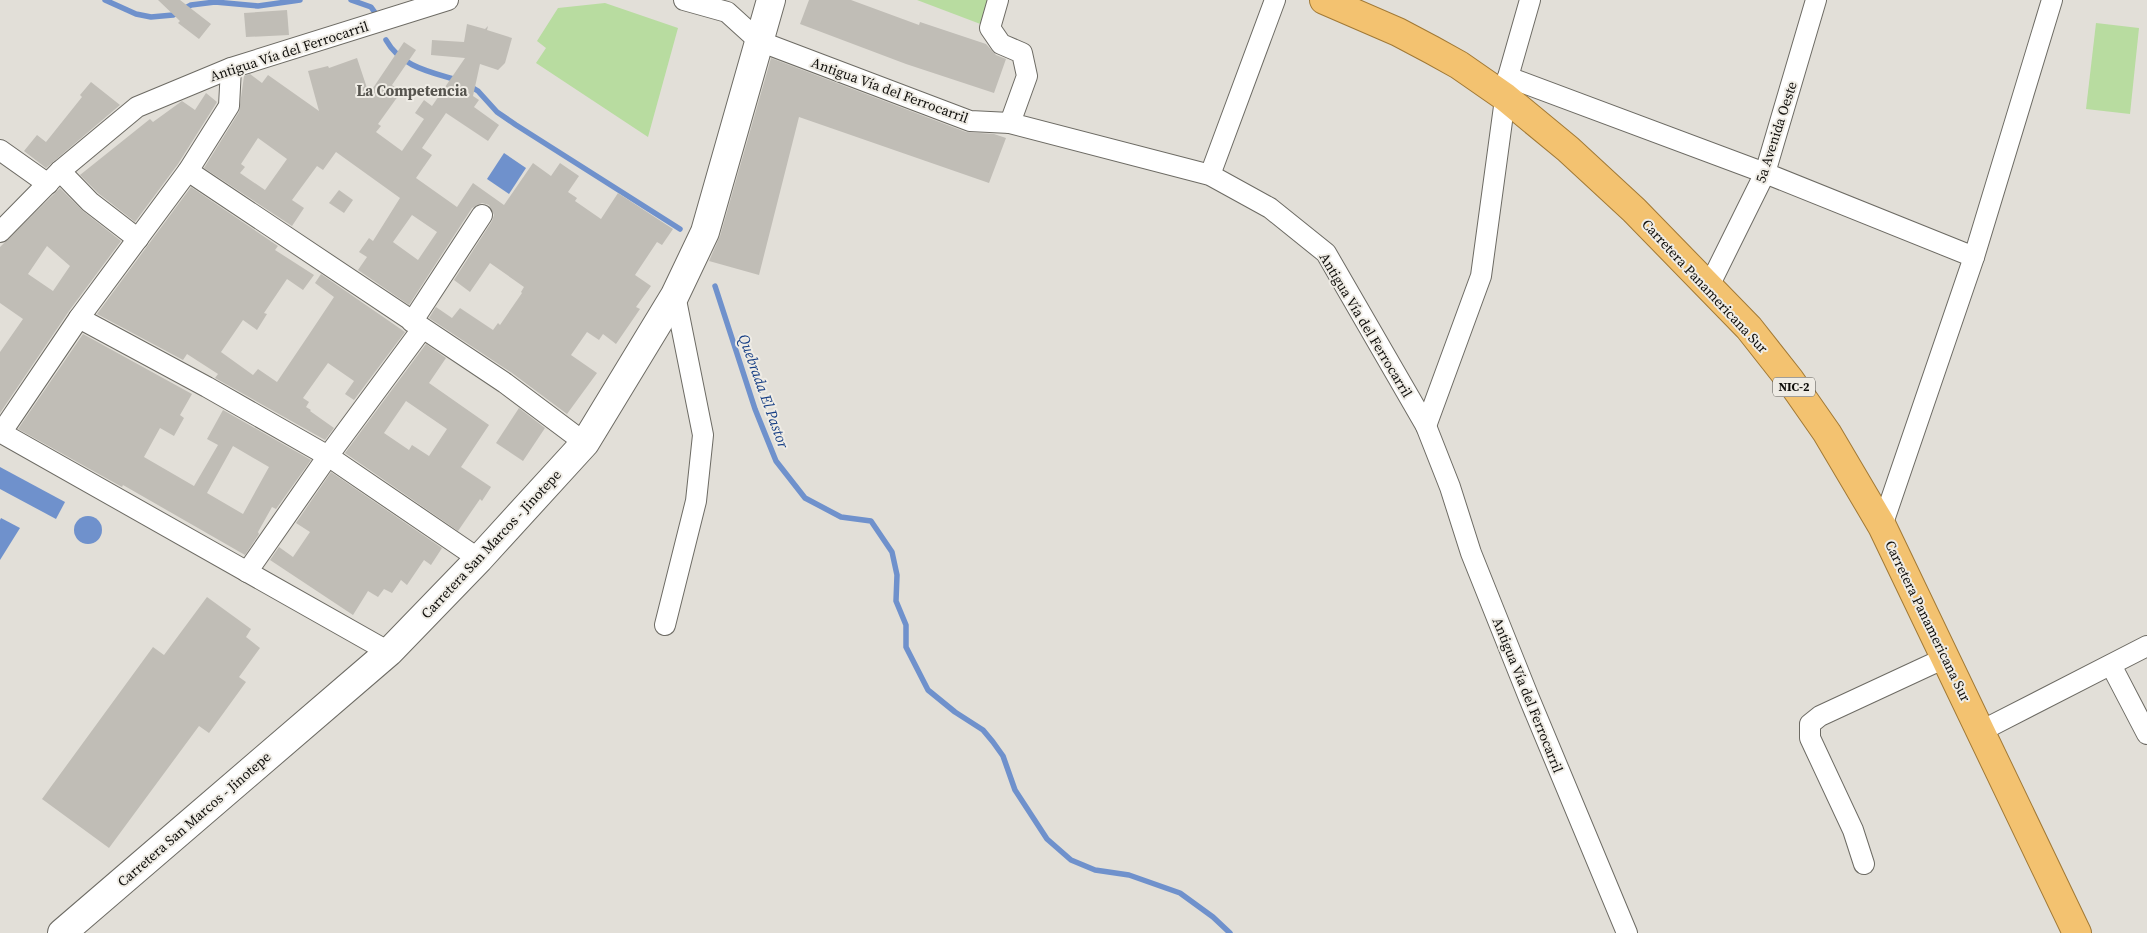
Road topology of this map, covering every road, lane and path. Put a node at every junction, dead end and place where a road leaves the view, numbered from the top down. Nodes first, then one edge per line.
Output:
1 (448, 0) edge
2 (684, 0) edge
3 (771, 0) edge
4 (998, 0) edge
5 (1275, 0) edge
6 (1324, 0) edge
7 (1530, 0) edge
8 (1816, 0) edge
9 (2052, 0) edge
10 (759, 41) junction
11 (231, 68) junction
12 (1507, 87) junction
13 (1010, 123) junction
14 (0, 150) edge
15 (188, 171) junction
16 (1765, 174) junction
17 (1210, 175) junction
18 (54, 178) junction
19 (482, 215) dead end
20 (0, 232) edge
21 (138, 239) junction
22 (1974, 257) junction
23 (1709, 286) junction
24 (675, 295) junction
25 (79, 318) junction
26 (417, 325) junction
27 (1426, 426) junction
28 (1, 433) edge
29 (585, 443) junction
30 (328, 456) junction
31 (1882, 526) junction
32 (479, 559) junction
33 (247, 572) junction
34 (665, 625) dead end
35 (2147, 646) edge
36 (389, 652) junction
37 (1945, 658) junction
38 (2111, 665) junction
39 (1981, 731) junction
40 (2147, 734) edge
41 (1864, 864) dead end
42 (62, 933) edge
43 (1627, 933) edge
44 (2077, 933) edge

1 - 11 street, Antigua Vía del Ferrocarril
2 - 10 street, Antigua Vía del Ferrocarril
3 - 10 main road, Carretera San Marcos - Jinotepe
4 - 13 street
5 - 17 street
6 - 12 highway, Carretera Panamericana Sur / NIC-2
7 - 12 street
8 - 16 street, 5a Avenida Oeste
9 - 22 street
10 - 13 street, Antigua Vía del Ferrocarril
10 - 24 main road, Carretera San Marcos - Jinotepe
11 - 15 street
11 - 18 street, Antigua Vía del Ferrocarril
12 - 16 street
12 - 23 highway, Carretera Panamericana Sur / NIC-2
12 - 27 street
13 - 17 street, Antigua Vía del Ferrocarril
14 - 18 street
15 - 21 street
15 - 26 street
16 - 22 street
16 - 23 street, 5a Avenida Oeste
17 - 27 street, Antigua Vía del Ferrocarril
18 - 20 street, Antigua Vía del Ferrocarril
18 - 21 street
19 - 26 street
21 - 25 street
22 - 31 street
23 - 31 highway, Carretera Panamericana Sur / NIC-2
24 - 29 main road, Carretera San Marcos - Jinotepe
24 - 34 street
25 - 28 street
25 - 30 street
26 - 29 street
26 - 30 street
27 - 43 street, Antigua Vía del Ferrocarril
28 - 33 street
29 - 32 main road, Carretera San Marcos - Jinotepe
30 - 32 street
30 - 33 street
31 - 37 highway, Carretera Panamericana Sur / NIC-2
32 - 36 main road, Carretera San Marcos - Jinotepe
33 - 36 street
35 - 38 street
36 - 42 main road, Carretera San Marcos - Jinotepe
37 - 39 highway, Carretera Panamericana Sur / NIC-2
37 - 41 street
38 - 39 street
38 - 40 street
39 - 44 highway, Carretera Panamericana Sur / NIC-2

